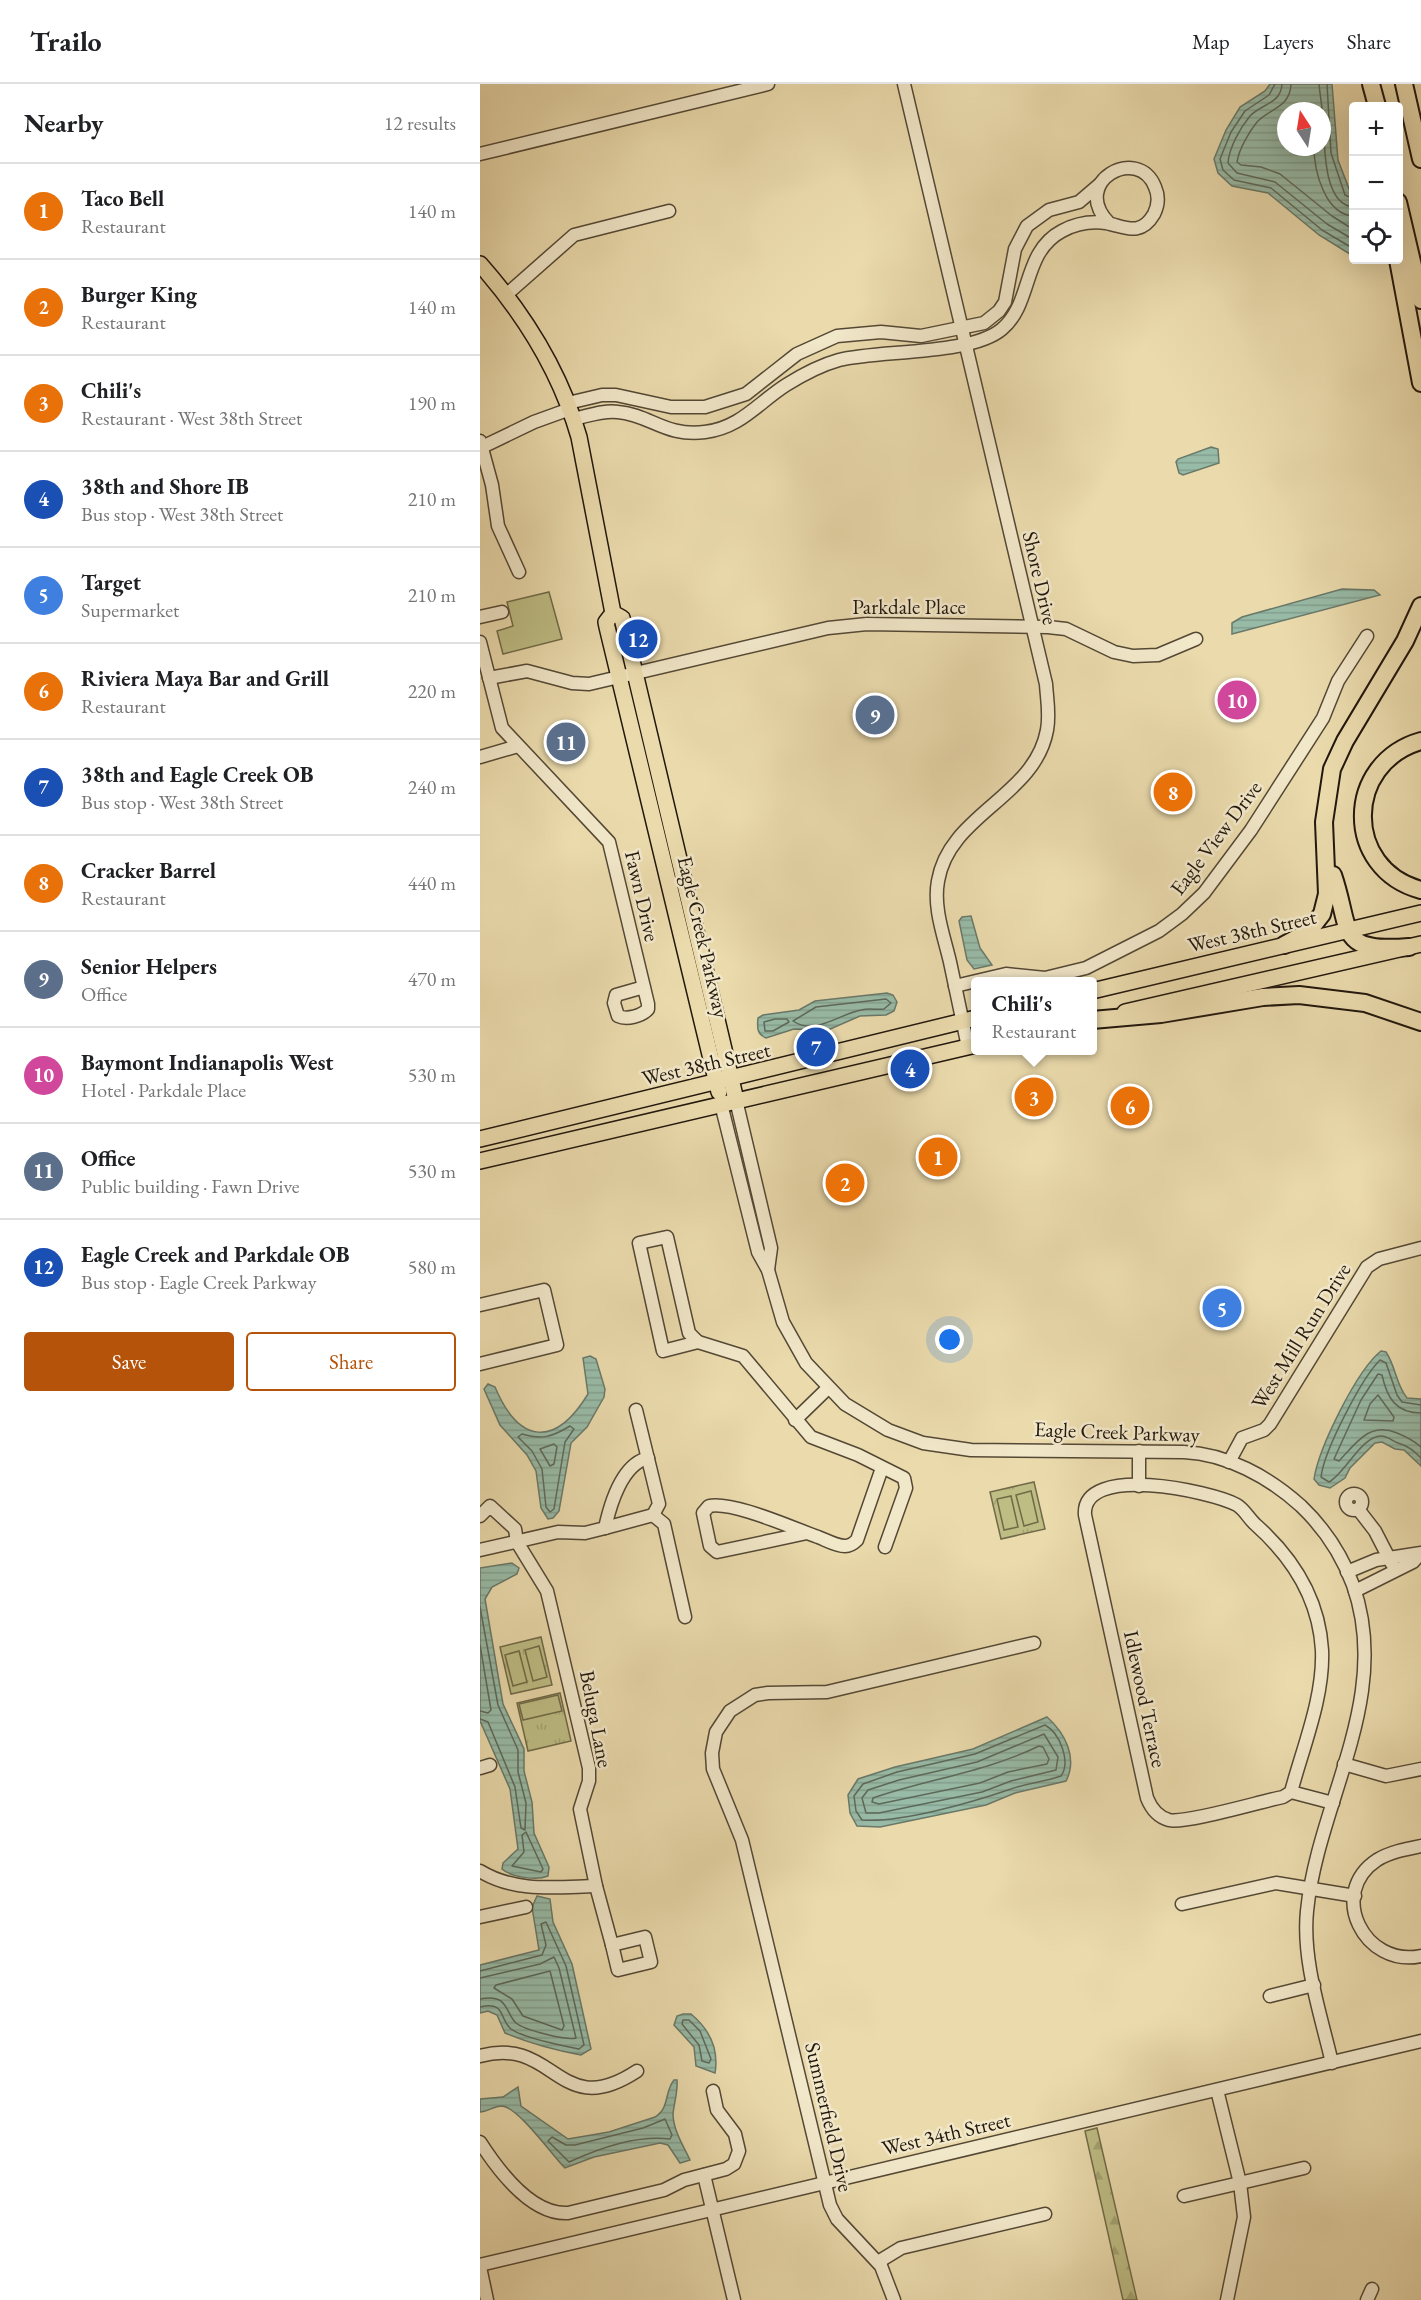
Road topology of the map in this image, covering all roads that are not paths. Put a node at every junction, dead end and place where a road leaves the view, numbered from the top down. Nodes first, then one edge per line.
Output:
1 (768, 84) edge
2 (904, 84) edge
3 (1371, 84) edge
4 (1404, 84) edge
5 (1371, 102) edge
6 (1376, 102) edge
7 (480, 154) edge
8 (1421, 159) edge
9 (1100, 184) junction
10 (1400, 210) edge
11 (669, 212) dead end
12 (1109, 223) junction
13 (480, 264) edge
14 (1399, 264) edge
15 (507, 295) junction
16 (1421, 300) edge
17 (961, 328) junction
18 (965, 342) junction
19 (1421, 383) edge
20 (571, 410) junction
21 (481, 446) edge
22 (519, 572) dead end
23 (1421, 606) edge
24 (502, 612) dead end
25 (613, 613) junction
26 (480, 618) edge
27 (1032, 628) junction
28 (1367, 636) dead end
29 (1196, 639) dead end
30 (480, 642) edge
31 (635, 673) junction
32 (619, 677) junction
33 (489, 678) junction
34 (1421, 741) edge
35 (518, 746) junction
36 (480, 757) edge
37 (1325, 851) junction
38 (1421, 890) edge
39 (1421, 913) edge
40 (1347, 930) junction
41 (1284, 945) junction
42 (1415, 946) edge
43 (993, 977) edge
44 (1036, 977) edge
45 (1050, 977) edge
46 (971, 982) edge
47 (955, 986) junction
48 (644, 987) dead end
49 (1097, 990) edge
50 (1097, 1019) edge
51 (969, 1020) edge
52 (1097, 1020) edge
53 (1421, 1022) edge
54 (971, 1037) edge
55 (971, 1046) edge
56 (732, 1079) junction
57 (717, 1083) junction
58 (728, 1102) junction
59 (480, 1140) edge
60 (480, 1161) edge
61 (1421, 1248) edge
62 (480, 1305) edge
63 (698, 1342) junction
64 (480, 1364) edge
65 (828, 1388) junction
66 (636, 1410) dead end
67 (795, 1420) junction
68 (1139, 1451) junction
69 (648, 1458) junction
70 (1229, 1462) junction
71 (882, 1468) junction
72 (1139, 1486) junction
73 (1358, 1509) dead end
74 (653, 1515) junction
75 (480, 1516) edge
76 (605, 1528) junction
77 (807, 1533) junction
78 (517, 1542) junction
79 (885, 1547) dead end
80 (480, 1550) edge
81 (1420, 1553) edge
82 (1388, 1558) junction
83 (1395, 1570) junction
84 (1347, 1572) junction
85 (1355, 1591) junction
86 (685, 1617) dead end
87 (1034, 1643) dead end
88 (1344, 1765) junction
89 (1421, 1769) edge
90 (1291, 1792) junction
91 (1333, 1803) junction
92 (1421, 1846) edge
93 (480, 1871) edge
94 (596, 1886) junction
95 (1310, 1888) junction
96 (1354, 1896) junction
97 (1182, 1904) dead end
98 (480, 1905) edge
99 (526, 1907) dead end
100 (485, 1915) edge
101 (612, 1945) dead end
102 (1421, 1956) edge
103 (1314, 1985) junction
104 (1270, 1996) dead end
105 (1421, 2041) edge
106 (480, 2056) edge
107 (1332, 2063) junction
108 (637, 2071) dead end
109 (1217, 2090) junction
110 (713, 2091) dead end
111 (480, 2142) edge
112 (1304, 2168) dead end
113 (704, 2175) junction
114 (825, 2183) junction
115 (1239, 2183) junction
116 (1184, 2196) dead end
117 (714, 2209) junction
118 (1045, 2214) dead end
119 (878, 2262) junction
120 (480, 2266) edge
121 (487, 2300) edge
122 (734, 2300) edge
123 (894, 2300) edge
124 (1227, 2300) edge

1 - 7 street
2 - 17 street, Shore Drive
3 - 5 highway
3 - 6 highway
4 - 8 highway
9 - 12 street
9 - 12 street
9 - 17 street
10 - 16 highway
11 - 15 street
12 - 18 street
13 - 15 main road, Eagle Creek Parkway
14 - 19 highway
15 - 20 main road, Eagle Creek Parkway
17 - 18 street, Shore Drive
17 - 20 street
18 - 20 street
18 - 27 street, Shore Drive
20 - 21 street
20 - 25 main road, Eagle Creek Parkway
21 - 22 street
23 - 37 highway
24 - 26 street
25 - 31 main road, Eagle Creek Parkway
25 - 32 main road, Eagle Creek Parkway
27 - 29 street, Parkdale Place
27 - 31 street, Parkdale Place
27 - 47 street, Shore Drive
28 - 45 street, Eagle View Drive
30 - 33 street, Fawn Drive
31 - 32 street, Parkdale Place
31 - 56 main road, Eagle Creek Parkway
32 - 33 street, Parkdale Place
32 - 57 main road, Eagle Creek Parkway
33 - 35 street, Fawn Drive
34 - 38 highway
35 - 36 street
35 - 48 street, Fawn Drive
37 - 40 highway
37 - 41 highway
39 - 40 main road, West 38th Street
40 - 41 main road, West 38th Street
40 - 42 highway
41 - 49 main road, West 38th Street
42 - 50 main road
43 - 44 street, Eagle View Drive
46 - 47 street, Eagle View Drive
47 - 51 street, Shore Drive
51 - 54 street, Shore Drive
51 - 56 main road, West 38th Street
52 - 53 highway
55 - 58 main road, West 38th Street
56 - 57 main road, West 38th Street
56 - 58 main road, Eagle Creek Parkway
57 - 58 main road, Eagle Creek Parkway
57 - 59 main road, West 38th Street
58 - 60 main road, West 38th Street
58 - 65 street, Eagle Creek Parkway
61 - 70 street, West Mill Run Drive
62 - 64 street
63 - 63 street
63 - 67 street
65 - 67 street
65 - 68 street, Eagle Creek Parkway
66 - 69 street
67 - 71 street
68 - 70 street, Eagle Creek Parkway
68 - 72 street
69 - 74 street
69 - 76 street
70 - 84 street, Eagle Creek Parkway
71 - 77 street
71 - 79 street
72 - 90 street
72 - 90 street, Idlewood Terrace
73 - 82 street
74 - 76 street
74 - 86 street
75 - 78 street, Beluga Lane
76 - 78 street
77 - 77 street
78 - 80 street
78 - 94 street, Beluga Lane
81 - 82 street
81 - 83 street
82 - 83 street
82 - 84 street
83 - 85 street
84 - 85 street, Eagle Creek Parkway
85 - 88 street, Eagle Creek Parkway
87 - 114 street, Summerfield Drive
88 - 89 street
88 - 91 street, Eagle Creek Parkway
90 - 91 street
91 - 95 street, Eagle Creek Parkway
92 - 96 street
93 - 94 street
94 - 101 street, Beluga Lane
95 - 96 street
95 - 97 street
95 - 103 street, Eagle Creek Parkway
96 - 102 street
98 - 100 street
99 - 100 street
103 - 104 street
103 - 107 street, Eagle Creek Parkway
105 - 107 street, West 34th Street
106 - 108 street
107 - 109 street, West 34th Street
109 - 114 street, West 34th Street
109 - 115 street
110 - 113 street
111 - 113 street
112 - 115 street
113 - 117 street
114 - 117 street, West 34th Street
114 - 119 street, Summerfield Drive
115 - 116 street
115 - 124 street
117 - 120 street, West 34th Street
117 - 122 street
118 - 119 street
119 - 123 street, Summerfield Drive
120 - 121 street

